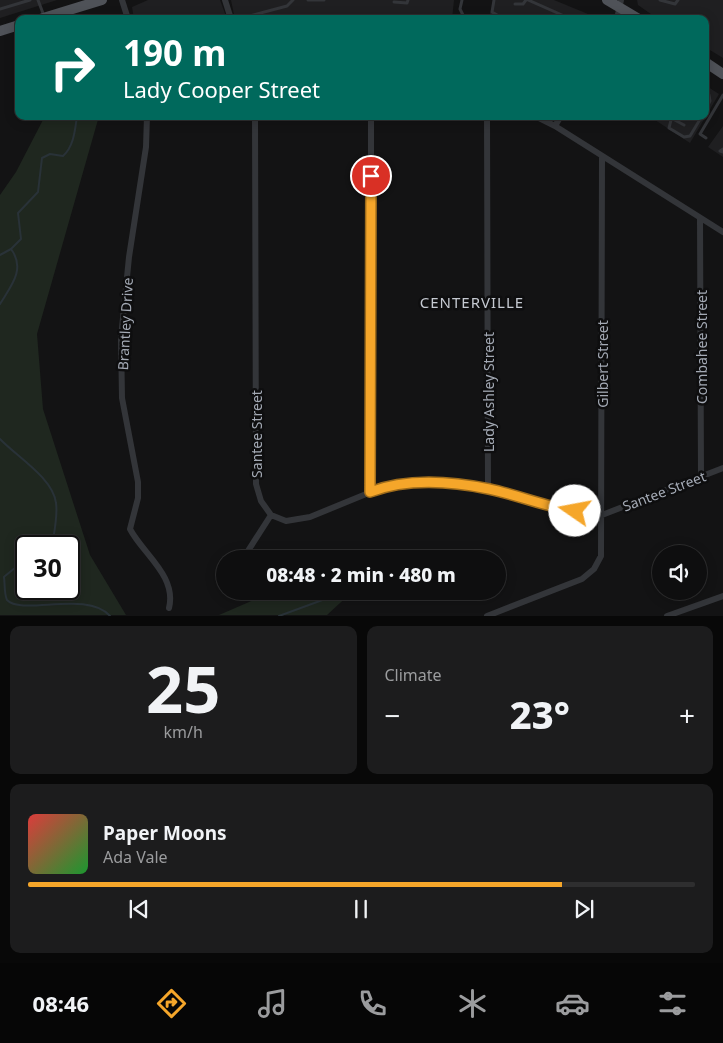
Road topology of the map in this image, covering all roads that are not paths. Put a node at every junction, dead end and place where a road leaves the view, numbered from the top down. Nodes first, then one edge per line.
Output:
1 (28, 0) edge
2 (38, 0) edge
3 (102, 0) edge
4 (122, 0) edge
5 (225, 0) edge
6 (293, 0) edge
7 (308, 0) edge
8 (324, 0) edge
9 (408, 0) edge
10 (462, 0) edge
11 (494, 0) edge
12 (527, 0) edge
13 (607, 0) edge
14 (660, 0) edge
15 (678, 0) edge
16 (394, 2) dead end
17 (620, 3) edge
18 (72, 4) edge
19 (515, 4) dead end
20 (0, 9) edge
21 (42, 15) edge
22 (49, 15) edge
23 (127, 15) edge
24 (230, 15) edge
25 (253, 15) edge
26 (463, 15) edge
27 (497, 15) edge
28 (562, 15) edge
29 (634, 15) edge
30 (15, 26) edge
31 (0, 31) edge
32 (709, 65) edge
33 (723, 74) edge
34 (723, 95) edge
35 (709, 119) edge
36 (147, 120) edge
37 (255, 120) edge
38 (372, 120) edge
39 (487, 120) edge
40 (543, 120) edge
41 (559, 120) edge
42 (671, 120) edge
43 (676, 120) edge
44 (700, 120) edge
45 (708, 120) edge
46 (684, 125) dead end
47 (555, 126) junction
48 (706, 138) dead end
49 (602, 157) junction
50 (700, 218) junction
51 (723, 232) edge
52 (723, 468) edge
53 (701, 476) junction
54 (488, 488) junction
55 (370, 492) junction
56 (271, 514) junction
57 (602, 515) junction
58 (248, 550) edge
59 (723, 596) edge
60 (169, 608) dead end
61 (487, 616) edge
62 (666, 616) edge

1 - 20 lane
2 - 21 lane
3 - 18 main road
4 - 23 street
5 - 24 street
6 - 25 lane
7 - 8 lane
9 - 16 lane
10 - 26 lane
11 - 27 lane
12 - 19 lane
12 - 28 lane
13 - 17 main road
14 - 15 lane
17 - 29 main road
18 - 22 main road
30 - 31 main road
32 - 33 main road
34 - 35 lane
36 - 60 street, Brantley Drive
37 - 56 street, Santee Street
38 - 55 street
39 - 54 street, Lady Ashley Street
40 - 47 street
41 - 47 street
42 - 44 lane
43 - 46 lane
45 - 48 lane
47 - 49 street
49 - 50 street
49 - 57 street, Gilbert Street
50 - 51 street
50 - 53 street, Combahee Street
52 - 53 street, Santee Street
53 - 57 street, Santee Street
54 - 55 street
54 - 57 street
55 - 56 street
56 - 58 street
57 - 61 street, Gilbert Street
59 - 62 street

